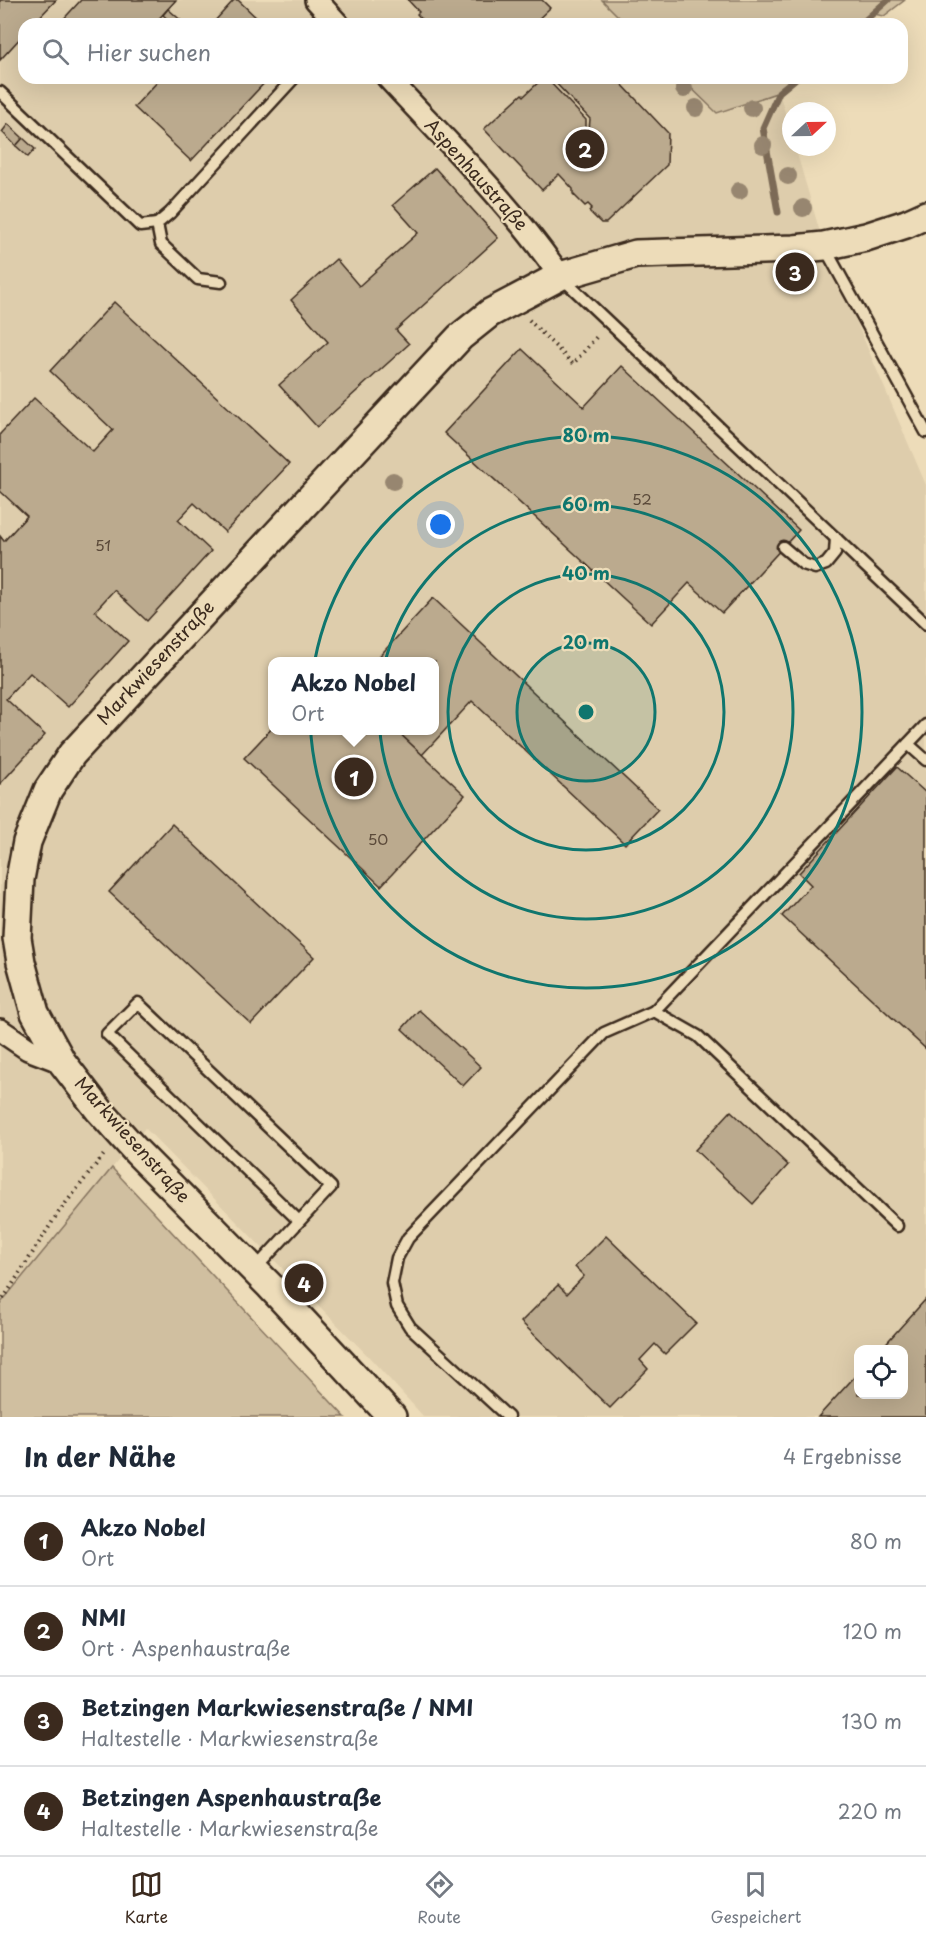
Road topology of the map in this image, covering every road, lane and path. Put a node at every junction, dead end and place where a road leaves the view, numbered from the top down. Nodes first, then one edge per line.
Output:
1 (316, 0) edge
2 (332, 18) edge
3 (288, 84) edge
4 (394, 84) edge
5 (0, 93) edge
6 (926, 215) edge
7 (157, 224) junction
8 (824, 246) junction
9 (560, 276) junction
10 (221, 282) dead end
11 (510, 302) junction
12 (609, 322) junction
13 (926, 432) edge
14 (836, 538) junction
15 (783, 547) dead end
16 (926, 624) edge
17 (926, 725) edge
18 (908, 744) junction
19 (926, 760) edge
20 (9, 939) edge
21 (654, 1011) junction
22 (0, 1029) edge
23 (62, 1062) junction
24 (121, 1134) junction
25 (299, 1221) junction
26 (897, 1226) dead end
27 (254, 1270) junction
28 (0, 1304) edge
29 (392, 1417) edge
30 (508, 1417) edge

1 - 2 street
3 - 7 lane
4 - 9 street, Aspenhaustraße
5 - 7 lane
6 - 8 street, Markwiesenstraße
7 - 10 lane
8 - 9 street, Markwiesenstraße
8 - 13 lane
9 - 11 street, Markwiesenstraße
9 - 12 lane
11 - 12 path
11 - 20 street, Markwiesenstraße
12 - 14 lane
14 - 15 lane
14 - 16 lane
17 - 18 lane
18 - 19 lane
18 - 21 lane
20 - 23 street, Markwiesenstraße
21 - 26 lane
21 - 30 lane
22 - 23 street
23 - 24 street, Markwiesenstraße
24 - 27 street, Markwiesenstraße
24 - 28 path
25 - 25 lane
25 - 27 lane
27 - 29 street, Markwiesenstraße

